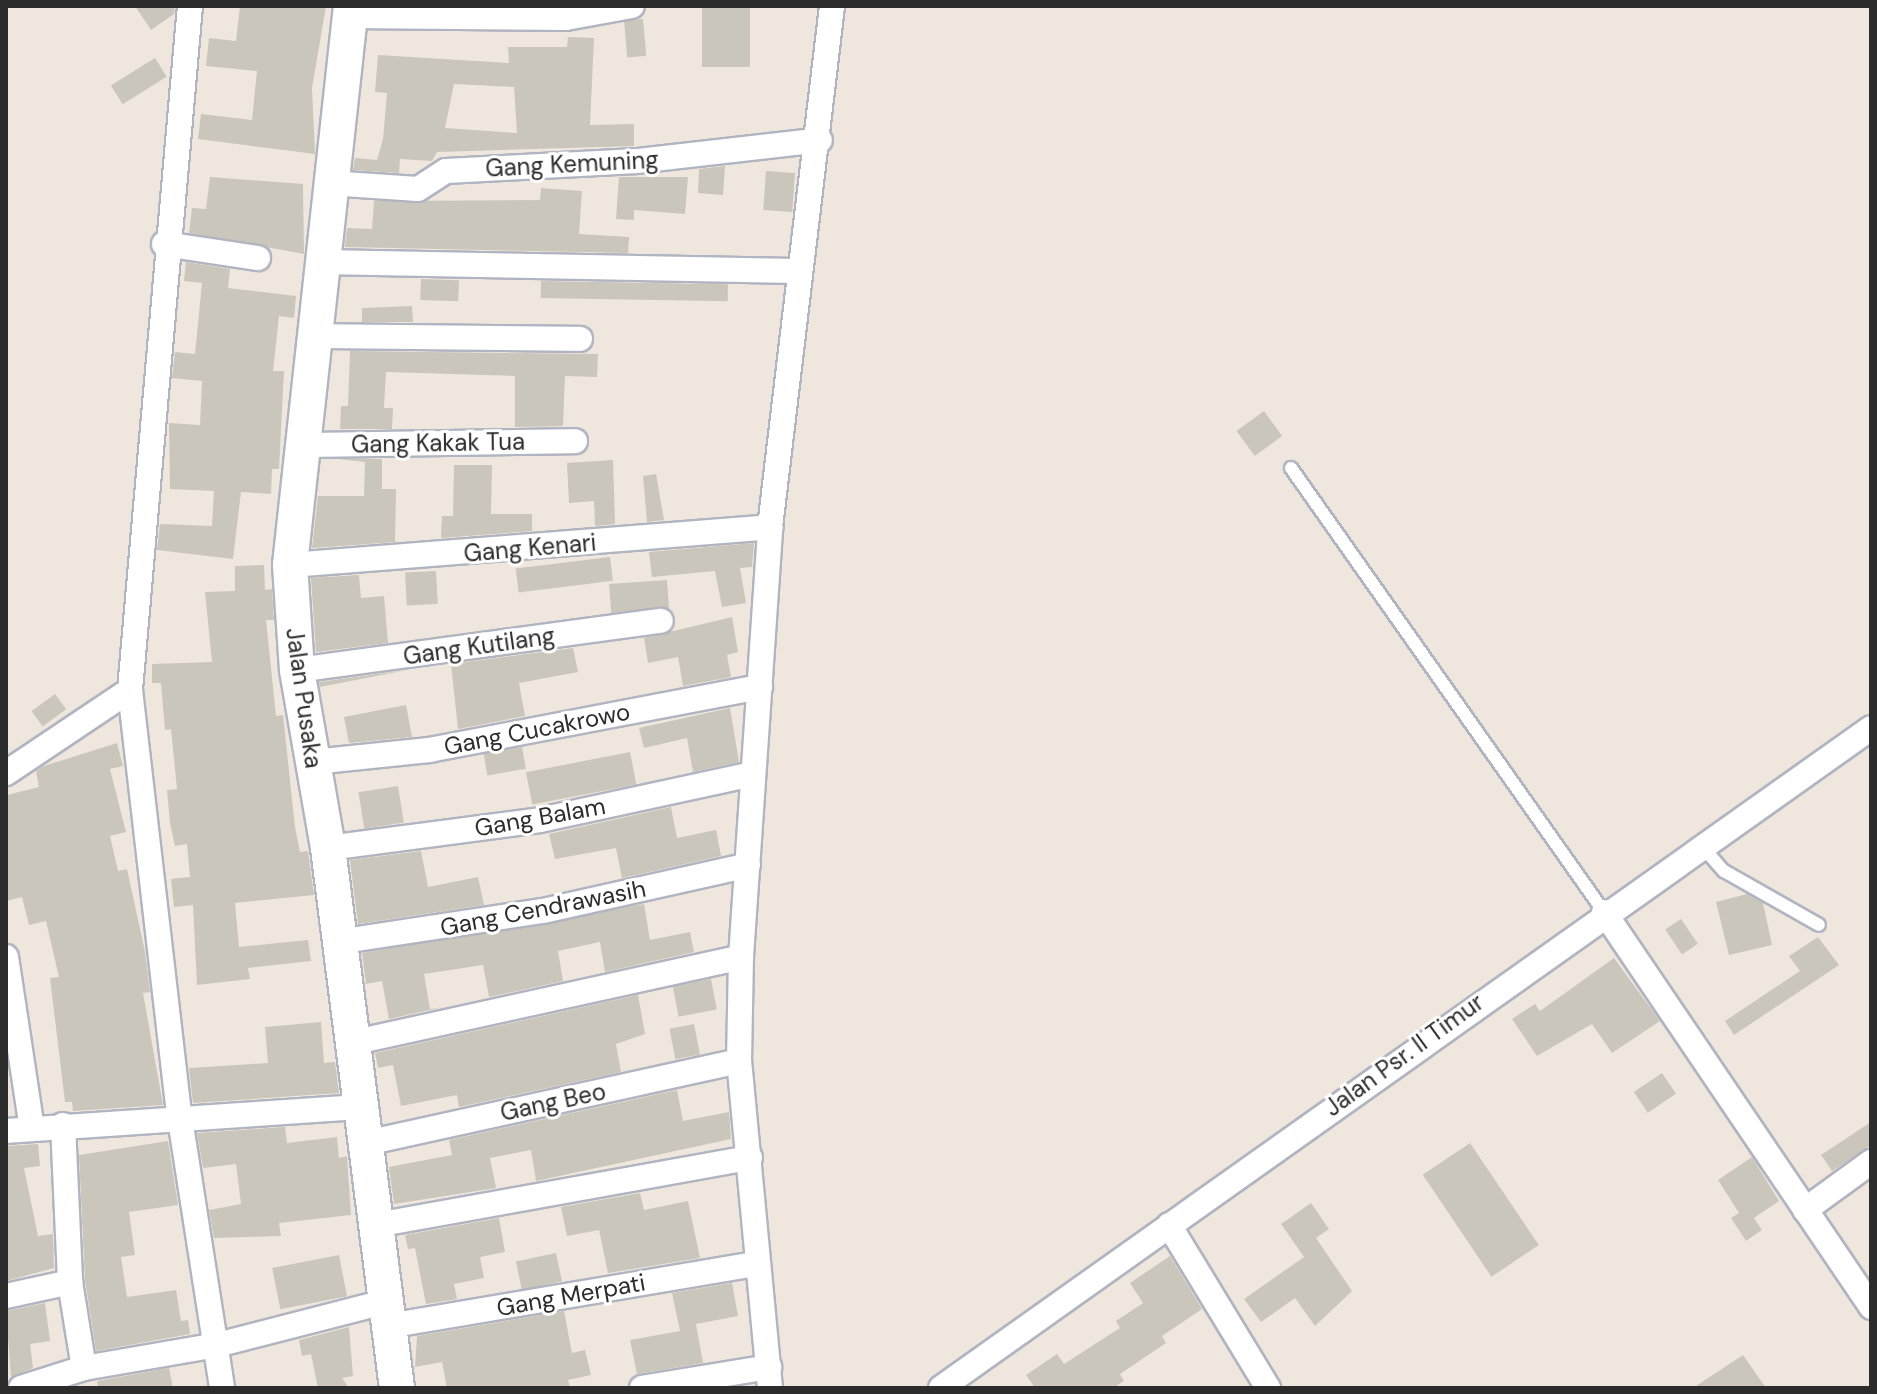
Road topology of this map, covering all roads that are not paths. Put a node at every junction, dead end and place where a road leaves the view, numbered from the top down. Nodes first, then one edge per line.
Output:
1 (190, 6) edge
2 (632, 6) edge
3 (832, 6) edge
4 (350, 11) edge
5 (820, 140) junction
6 (329, 183) junction
7 (164, 244) junction
8 (258, 258) dead end
9 (321, 262) junction
10 (797, 271) junction
11 (313, 336) junction
12 (580, 339) dead end
13 (575, 441) dead end
14 (301, 445) junction
15 (1291, 468) dead end
16 (770, 527) junction
17 (290, 565) junction
18 (661, 621) dead end
19 (297, 670) junction
20 (760, 687) junction
21 (130, 690) junction
22 (1871, 728) edge
23 (313, 762) junction
24 (6, 773) edge
25 (749, 775) junction
26 (1701, 845) junction
27 (328, 848) junction
28 (748, 865) junction
29 (1604, 912) junction
30 (1819, 925) dead end
31 (337, 942) junction
32 (6, 957) edge
33 (741, 957) junction
34 (351, 1043) junction
35 (739, 1061) junction
36 (358, 1107) junction
37 (180, 1119) junction
38 (63, 1125) junction
39 (32, 1128) junction
40 (6, 1131) edge
41 (366, 1143) junction
42 (750, 1158) junction
43 (1871, 1162) edge
44 (1805, 1210) junction
45 (376, 1225) junction
46 (1169, 1225) junction
47 (753, 1264) junction
48 (70, 1282) junction
49 (6, 1296) edge
50 (1871, 1307) edge
51 (387, 1314) junction
52 (217, 1345) junction
53 (84, 1368) junction
54 (769, 1378) edge
55 (21, 1388) edge
56 (222, 1388) edge
57 (397, 1388) edge
58 (642, 1388) edge
59 (941, 1388) edge
60 (1268, 1388) edge

1 - 7 street
2 - 4 street
3 - 5 street
4 - 6 main road, Jalan Pusaka
5 - 6 street, Gang Kemuning
5 - 10 street
6 - 9 main road, Jalan Pusaka
7 - 8 street
7 - 21 street
9 - 10 street
9 - 11 main road, Jalan Pusaka
10 - 16 street
11 - 12 street
11 - 14 main road, Jalan Pusaka
13 - 14 street, Gang Kakak Tua
14 - 17 main road, Jalan Pusaka
15 - 29 lane
16 - 17 street, Gang Kenari
16 - 20 street
17 - 19 main road, Jalan Pusaka
18 - 19 street, Gang Kutilang
19 - 23 main road, Jalan Pusaka
20 - 23 street, Gang Cucakrowo
20 - 25 street
21 - 24 street
21 - 37 street
22 - 26 street, Jalan Psr. II Timur
23 - 27 main road, Jalan Pusaka
25 - 27 street, Gang Balam
25 - 28 street
26 - 29 street, Jalan Psr. II Timur
26 - 30 lane
27 - 31 main road, Jalan Pusaka
28 - 31 street, Gang Cendrawasih
28 - 33 street
29 - 44 street
29 - 46 street, Jalan Psr. II Timur
31 - 34 main road, Jalan Pusaka
32 - 39 street
33 - 34 street
33 - 35 street
34 - 36 main road, Jalan Pusaka
35 - 41 street, Gang Beo
35 - 42 street
36 - 37 street
36 - 41 main road, Jalan Pusaka
37 - 38 street
37 - 52 street
38 - 39 street
38 - 48 street
39 - 40 street
41 - 45 main road, Jalan Pusaka
42 - 45 street
42 - 47 street
43 - 44 street
44 - 50 street
45 - 51 main road, Jalan Pusaka
46 - 59 street, Jalan Psr. II Timur
46 - 60 street
47 - 51 street, Gang Merpati
47 - 54 street
48 - 49 street
48 - 53 street
51 - 52 street, Gang Merpati
51 - 57 main road, Jalan Pusaka
52 - 53 street, Gang Merpati
52 - 56 street
53 - 55 street, Gang Merpati
54 - 58 street

